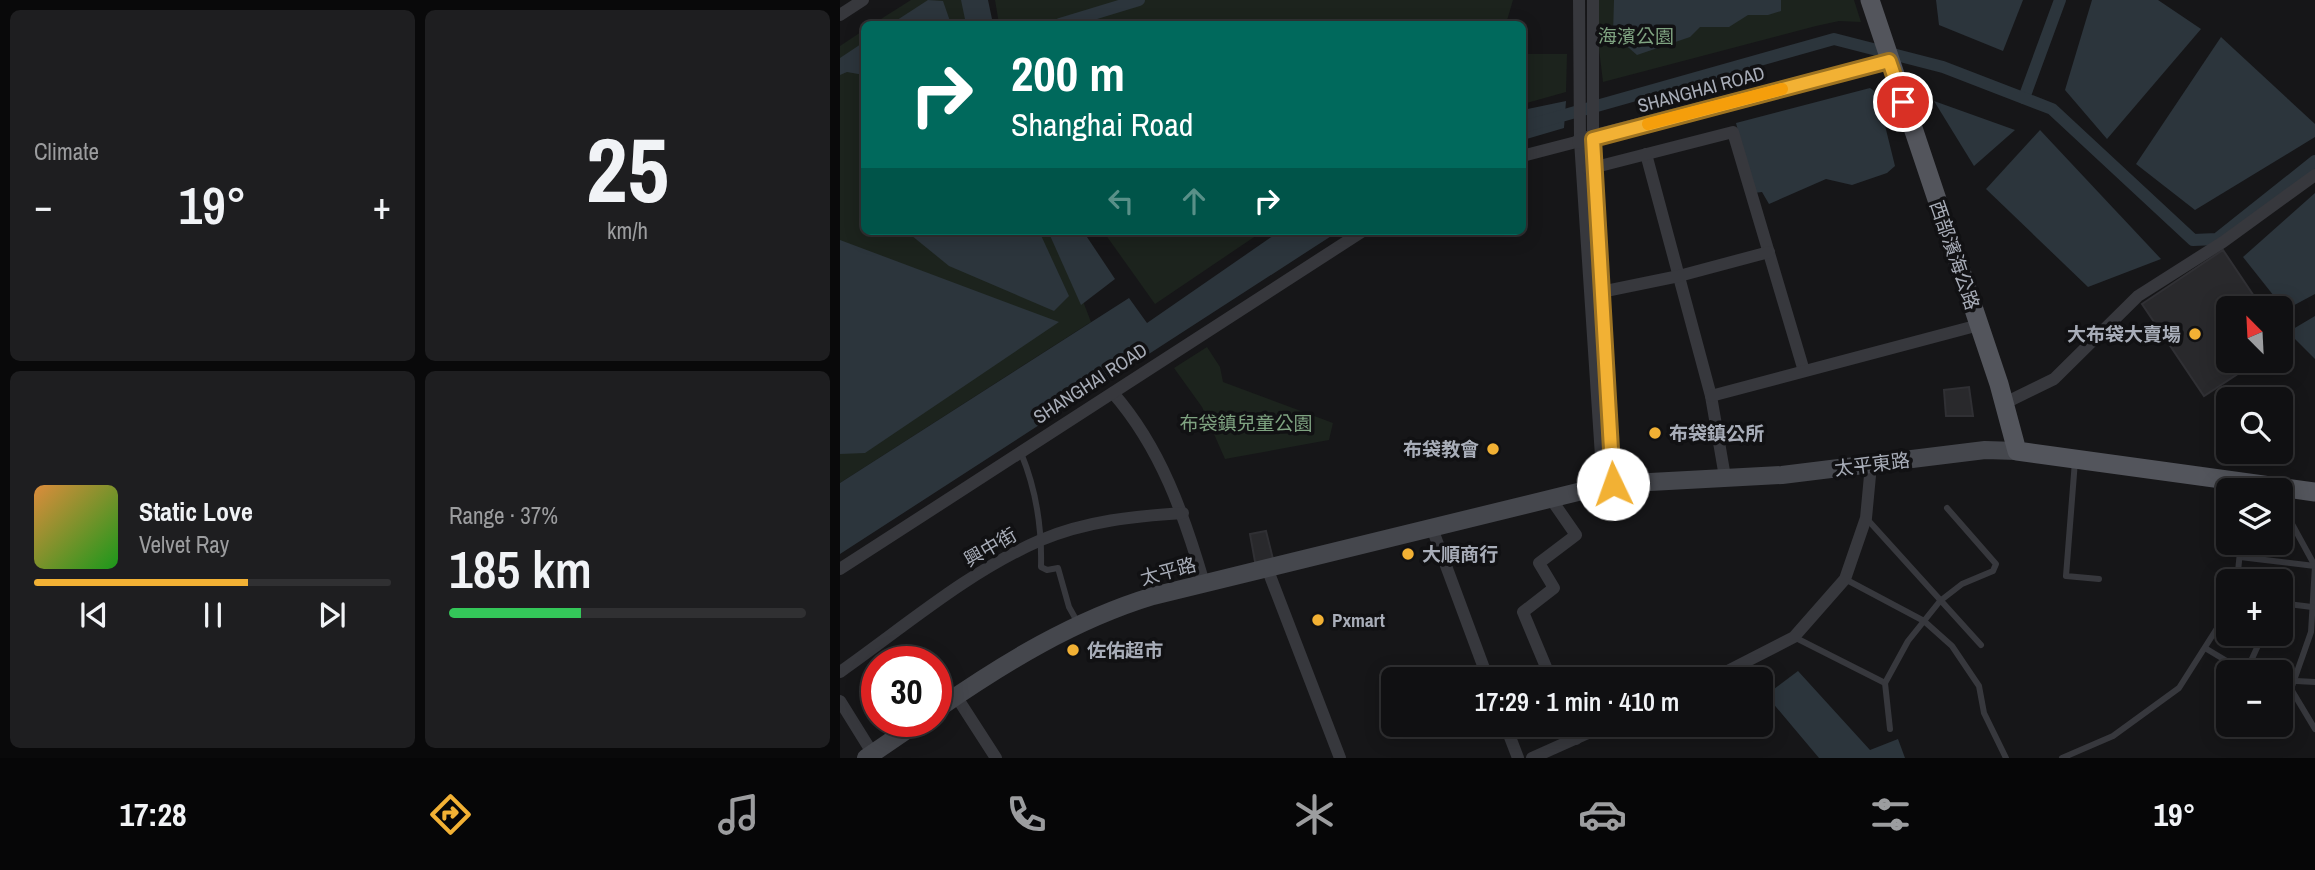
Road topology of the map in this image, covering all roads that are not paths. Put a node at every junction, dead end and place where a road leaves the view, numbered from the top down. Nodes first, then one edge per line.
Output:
1 (863, 0) edge
2 (1578, 0) edge
3 (1592, 0) edge
4 (1870, 0) edge
5 (840, 15) edge
6 (1889, 61) junction
7 (1587, 133) junction
8 (1526, 155) edge
9 (1641, 155) junction
10 (1590, 168) junction
11 (2315, 175) edge
12 (1357, 235) edge
13 (1769, 252) junction
14 (1679, 276) junction
15 (1598, 292) junction
16 (1979, 325) junction
17 (1804, 371) junction
18 (1113, 393) junction
19 (1711, 396) junction
20 (2003, 404) junction
21 (2017, 450) junction
22 (1021, 453) junction
23 (2075, 461) junction
24 (1871, 464) junction
25 (1725, 477) junction
26 (2216, 481) edge
27 (1608, 485) junction
28 (2315, 492) edge
29 (2293, 493) edge
30 (1551, 499) junction
31 (1947, 508) dead end
32 (1183, 513) junction
33 (1866, 518) junction
34 (2293, 526) edge
35 (1432, 528) junction
36 (1041, 540) junction
37 (2240, 557) joint
38 (2315, 566) edge
39 (1267, 568) junction
40 (840, 569) edge
41 (2238, 569) edge
42 (1845, 579) junction
43 (2099, 579) dead end
44 (1204, 583) junction
45 (1940, 601) junction
46 (2293, 605) edge
47 (2312, 607) junction
48 (1924, 621) junction
49 (1079, 623) junction
50 (2216, 630) edge
51 (1794, 637) junction
52 (1981, 645) dead end
53 (2205, 648) junction
54 (2226, 660) edge
55 (1484, 667) edge
56 (1546, 667) edge
57 (1735, 667) edge
58 (840, 672) edge
59 (2295, 681) junction
60 (2315, 682) edge
61 (1885, 683) junction
62 (956, 696) junction
63 (952, 699) edge
64 (840, 701) edge
65 (1890, 729) dead end
66 (2315, 729) edge
67 (897, 737) edge
68 (1510, 737) edge
69 (1580, 737) edge
70 (1576, 739) joint
71 (869, 756) edge
72 (996, 758) edge
73 (1340, 758) edge
74 (1518, 758) edge
75 (1532, 758) edge
76 (2006, 758) edge
77 (2062, 758) edge

1 - 5 street
2 - 7 street
3 - 7 street
4 - 6 main road, 西部濱海公路
6 - 7 street, SHANGHAI ROAD
6 - 16 main road, 西部濱海公路
7 - 8 street, SHANGHAI ROAD
7 - 10 street
9 - 10 street
9 - 13 street
9 - 14 street
10 - 15 street
11 - 20 street
12 - 18 street, SHANGHAI ROAD
13 - 14 street
13 - 17 street
14 - 15 street
14 - 19 street
15 - 27 street
16 - 17 street
16 - 20 main road, 西部濱海公路
17 - 19 street
18 - 22 street, SHANGHAI ROAD
18 - 32 street
19 - 25 street
20 - 21 main road, 西部濱海公路
21 - 23 main road, 太平東路
21 - 24 main road, 太平東路
22 - 36 lane
22 - 40 street, SHANGHAI ROAD
23 - 26 main road, 太平東路
23 - 43 lane
24 - 25 main road, 太平東路
24 - 33 street
25 - 27 main road, 太平東路
27 - 30 main road, 太平東路
28 - 29 main road, 太平東路
30 - 35 main road, 太平東路
30 - 56 street
31 - 45 lane
32 - 36 street, 興中街
32 - 44 street
33 - 42 street
33 - 45 lane
34 - 38 lane
35 - 39 main road, 太平路
35 - 55 street
36 - 49 lane
36 - 58 street, 興中街
37 - 38 lane
37 - 41 lane
38 - 47 lane
39 - 44 main road, 太平路
39 - 73 street
42 - 48 lane
42 - 51 street
44 - 49 main road, 太平路
45 - 48 lane
45 - 52 lane
46 - 47 lane
47 - 59 lane
48 - 61 lane
48 - 76 lane
49 - 62 main road, 太平路
50 - 53 lane
51 - 57 street
51 - 61 lane
53 - 54 lane
53 - 77 lane
59 - 60 lane
59 - 66 lane
61 - 65 lane
62 - 63 main road, 太平路
62 - 72 street
64 - 71 street
67 - 71 main road
68 - 74 street
69 - 70 street
70 - 75 street

